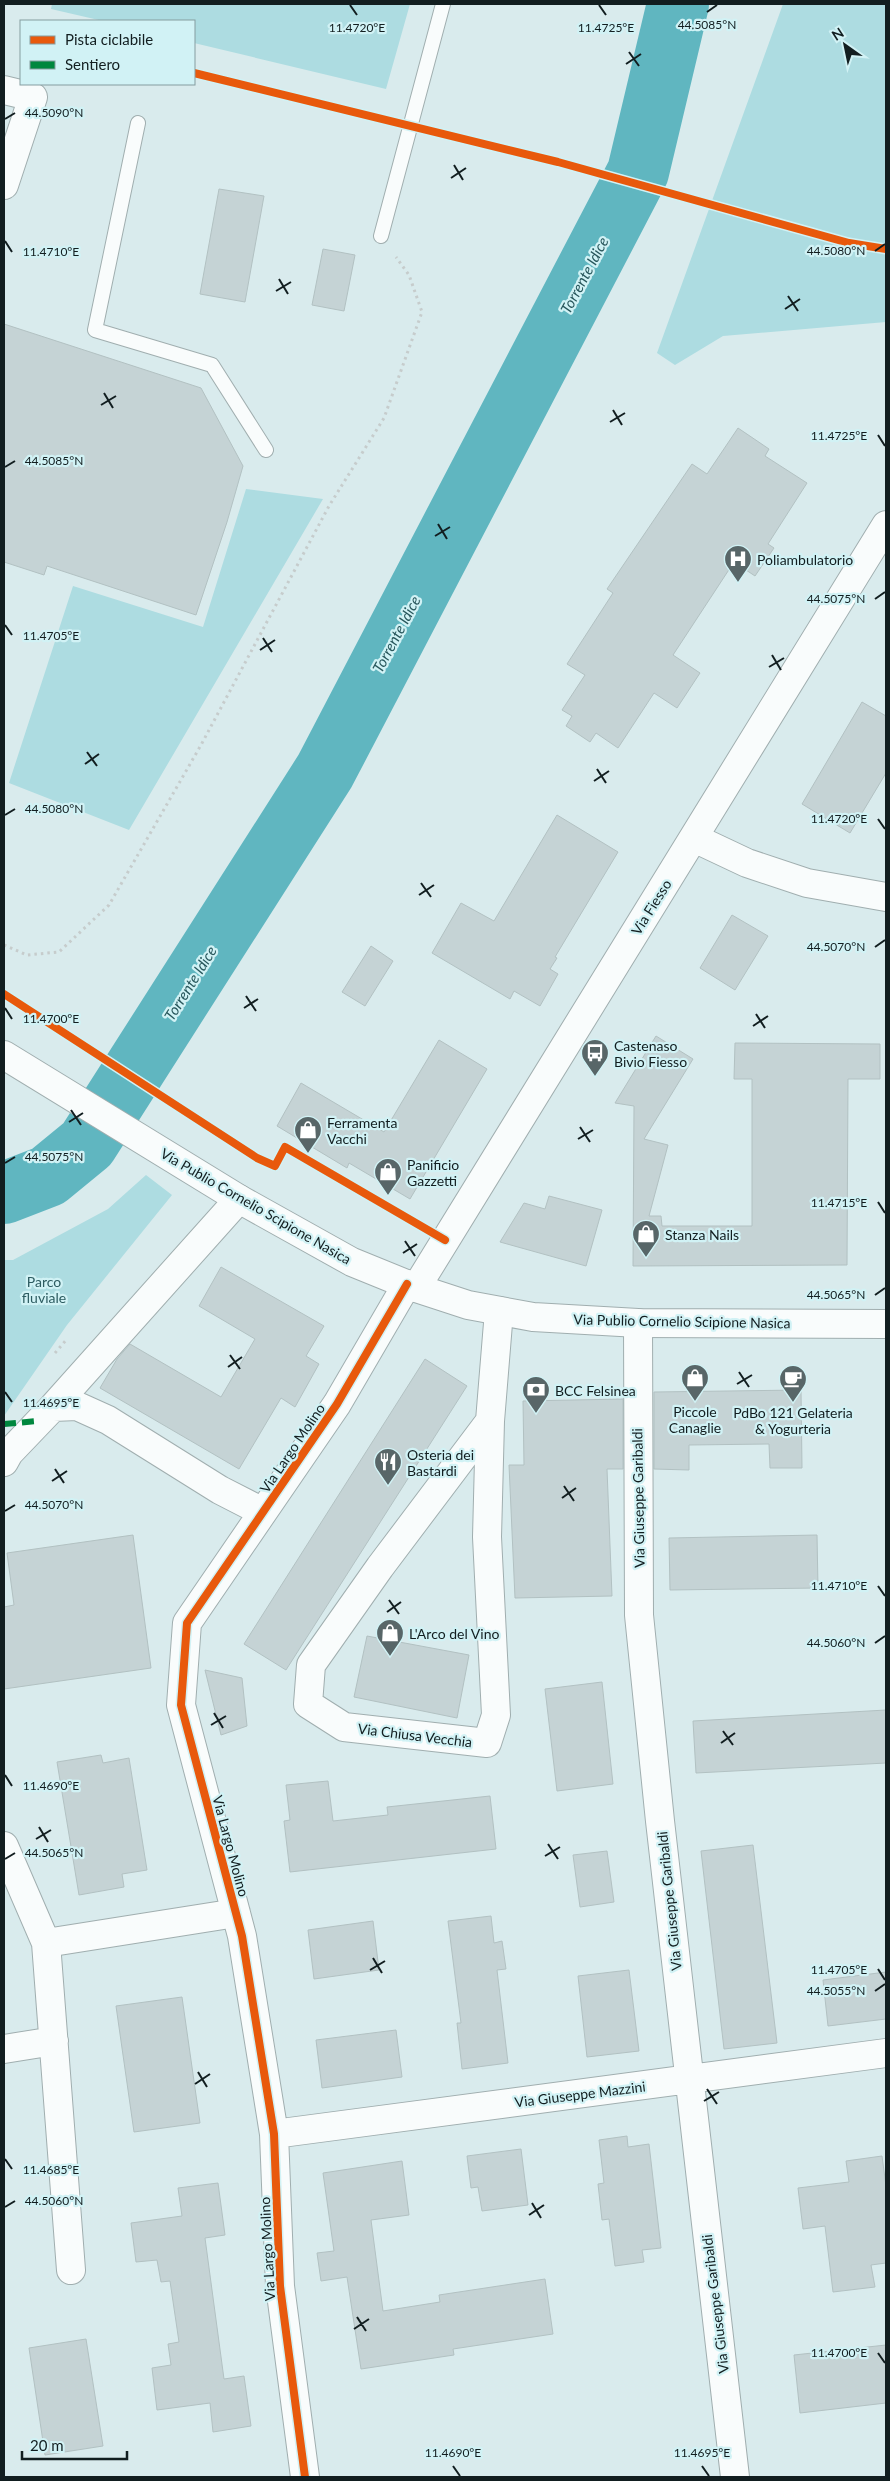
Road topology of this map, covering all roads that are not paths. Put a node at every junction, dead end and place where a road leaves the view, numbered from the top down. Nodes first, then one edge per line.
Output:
1 (443, 4) edge
2 (20, 90) edge
3 (138, 123) dead end
4 (4, 185) edge
5 (381, 236) road end
6 (266, 450) dead end
7 (886, 526) edge
8 (694, 838) junction
9 (886, 897) edge
10 (4, 1055) edge
11 (233, 1196) junction
12 (411, 1286) junction
13 (499, 1310) junction
14 (638, 1323) junction
15 (886, 1324) edge
16 (53, 1407) junction
17 (490, 1421) junction
18 (4, 1462) edge
19 (263, 1512) junction
20 (4, 1846) edge
21 (236, 1913) junction
22 (46, 1943) junction
23 (54, 2041) junction
24 (4, 2049) edge
25 (886, 2053) edge
26 (689, 2079) junction
27 (274, 2134) junction
28 (71, 2270) dead end
29 (304, 2477) edge
30 (734, 2477) edge

1 - 5 lane
2 - 4 street
3 - 6 lane
7 - 8 street, Via Fiesso
8 - 9 street
8 - 12 street, Via Fiesso
10 - 11 street, Via Publio Cornelio Scipione Nasica
11 - 12 street, Via Publio Cornelio Scipione Nasica
11 - 16 street
12 - 13 street, Via Publio Cornelio Scipione Nasica
12 - 19 street, Via Largo Molino
13 - 14 street, Via Publio Cornelio Scipione Nasica
13 - 17 street, Via Chiusa Vecchia
14 - 15 street, Via Publio Cornelio Scipione Nasica
14 - 26 street, Via Giuseppe Garibaldi
16 - 18 street
16 - 19 street, Via Largo Molino
17 - 17 street, Via Chiusa Vecchia
19 - 21 street, Via Largo Molino
20 - 22 street
21 - 22 street, Via Largo Molino
21 - 27 street, Via Largo Molino
22 - 23 street
23 - 24 street
23 - 28 street
25 - 26 street, Via Giuseppe Mazzini
26 - 27 street, Via Giuseppe Mazzini
26 - 30 street, Via Giuseppe Garibaldi
27 - 29 street, Via Largo Molino

